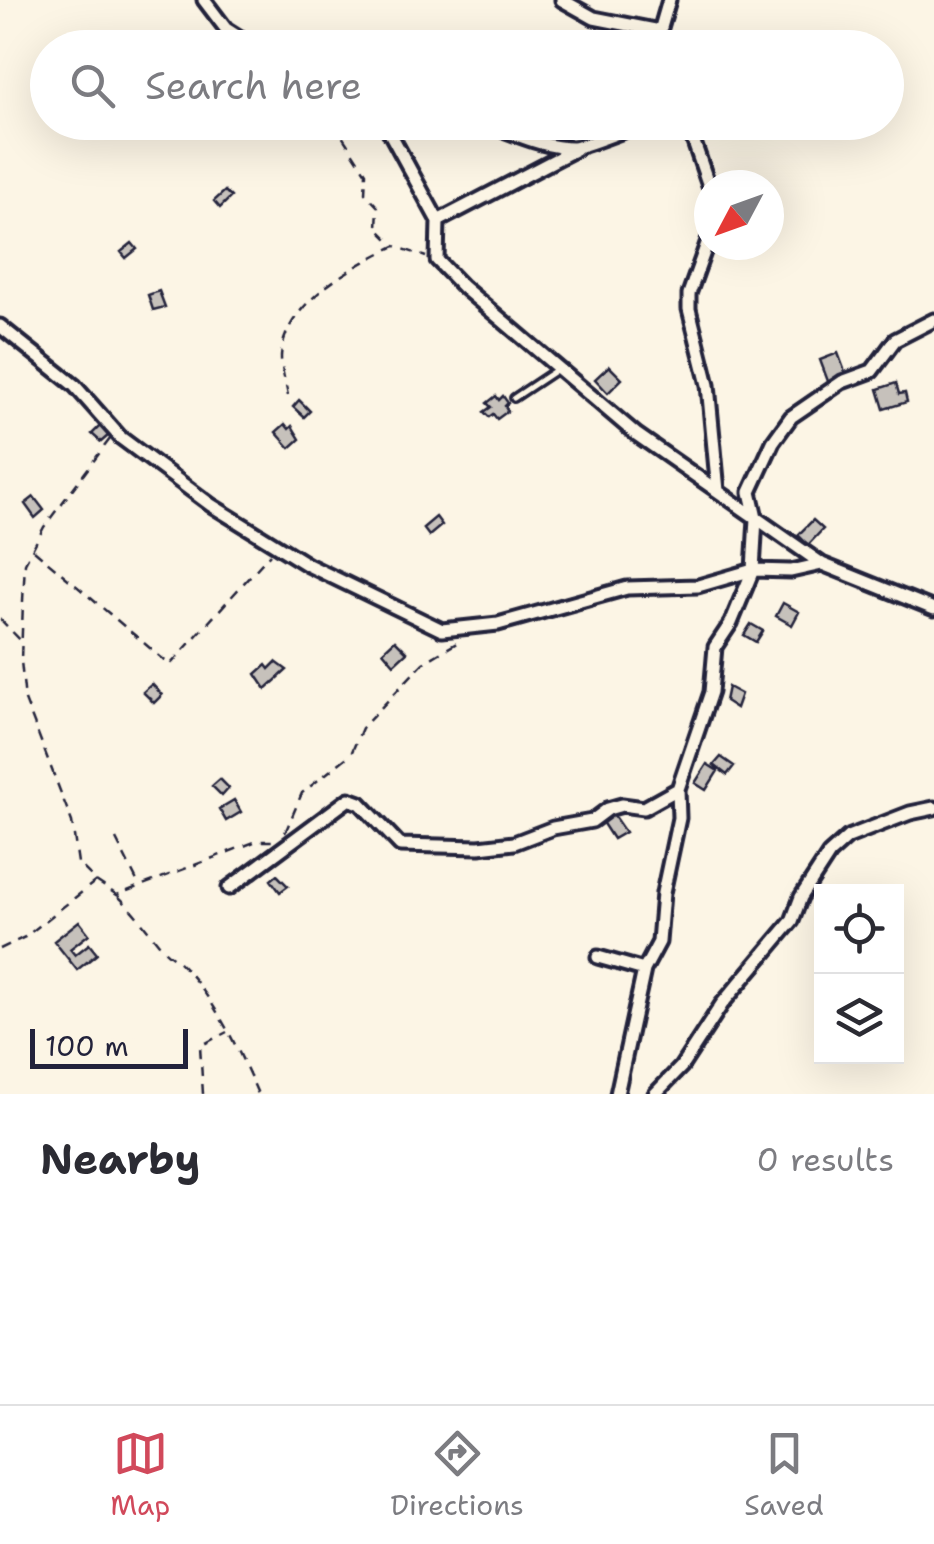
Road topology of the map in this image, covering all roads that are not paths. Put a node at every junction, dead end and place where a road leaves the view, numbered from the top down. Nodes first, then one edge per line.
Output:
1 (204, 0) edge
2 (562, 0) edge
3 (668, 0) edge
4 (226, 30) edge
5 (655, 30) edge
6 (660, 30) edge
7 (394, 140) edge
8 (533, 140) edge
9 (595, 140) edge
10 (693, 140) edge
11 (576, 149) junction
12 (704, 170) edge
13 (438, 222) junction
14 (701, 260) edge
15 (934, 320) edge
16 (0, 326) edge
17 (558, 369) junction
18 (514, 398) dead end
19 (718, 491) junction
20 (756, 518) junction
21 (822, 564) junction
22 (753, 570) junction
23 (934, 609) edge
24 (678, 788) junction
25 (934, 808) edge
26 (229, 888) dead end
27 (598, 957) dead end
28 (644, 970) junction
29 (617, 1094) edge
30 (655, 1094) edge

1 - 4 street
2 - 5 street
3 - 6 street
7 - 13 street
8 - 11 street
9 - 11 street
10 - 12 street
11 - 13 street
13 - 17 street
14 - 19 street
15 - 20 street
16 - 22 street
17 - 18 lane
17 - 19 street
19 - 20 street
20 - 21 street
20 - 22 street
21 - 22 street
21 - 23 street
22 - 24 street
24 - 26 street
24 - 28 street
25 - 30 street
27 - 28 street
28 - 29 street

